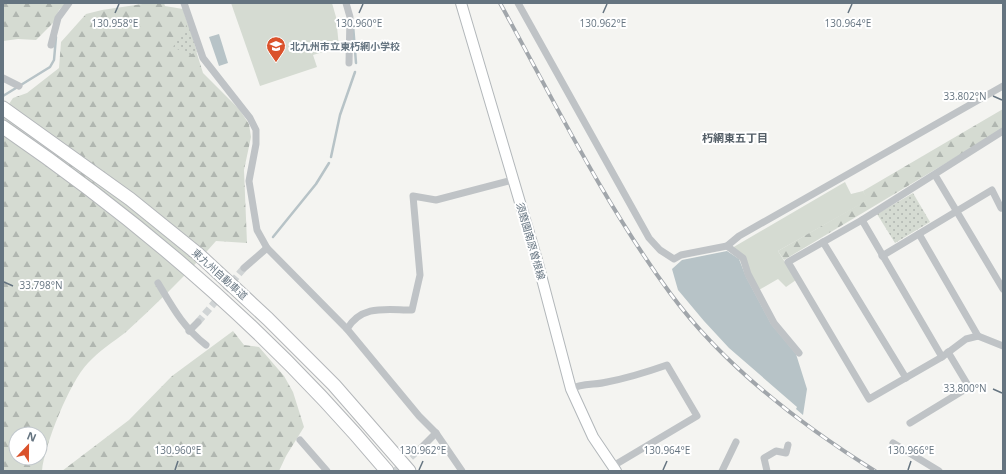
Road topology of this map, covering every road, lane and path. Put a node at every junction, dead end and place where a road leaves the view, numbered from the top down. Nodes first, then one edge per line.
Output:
1 (69, 3) edge
2 (184, 3) edge
3 (346, 3) edge
4 (461, 3) edge
5 (518, 3) edge
6 (51, 46) dead end
7 (349, 64) dead end
8 (3, 78) edge
9 (19, 86) dead end
10 (1003, 86) edge
11 (3, 108) edge
12 (3, 128) edge
13 (1003, 131) edge
14 (935, 175) junction
15 (512, 180) junction
16 (1002, 207) edge
17 (957, 212) junction
18 (862, 220) junction
19 (919, 234) junction
20 (823, 242) junction
21 (727, 246) junction
22 (267, 248) junction
23 (882, 256) junction
24 (244, 268) tunnel mouth
25 (158, 283) dead end
26 (1003, 289) edge
27 (198, 322) tunnel mouth
28 (347, 329) junction
29 (189, 331) junction
30 (978, 336) junction
31 (206, 345) dead end
32 (1003, 346) edge
33 (799, 353) dead end
34 (945, 354) junction
35 (906, 378) junction
36 (571, 389) junction
37 (910, 423) dead end
38 (436, 433) junction
39 (300, 440) dead end
40 (736, 442) dead end
41 (893, 443) dead end
42 (788, 445) dead end
43 (421, 448) tunnel mouth
44 (614, 469) edge
45 (326, 471) edge
46 (388, 471) edge
47 (409, 471) edge
48 (462, 471) edge
49 (722, 471) edge
50 (767, 471) edge
51 (938, 471) edge

1 - 6 street
2 - 22 street
3 - 7 street
4 - 15 main road, 須磨園南原曽根線
5 - 21 street
8 - 9 street
10 - 21 street
11 - 47 highway, 東九州自動車道
12 - 46 highway, 東九州自動車道
13 - 14 street
14 - 17 street
14 - 18 street
15 - 28 street
15 - 36 main road, 須磨園南原曽根線
16 - 17 street
17 - 19 street
17 - 26 street
18 - 20 street
18 - 23 street
19 - 23 street
19 - 30 street
20 - 35 street
20 - 35 street
21 - 33 street
22 - 24 street
22 - 28 street
23 - 34 street
25 - 29 street
27 - 29 street
28 - 38 street
29 - 31 street
30 - 32 street
30 - 34 street
34 - 35 street
34 - 37 street
36 - 44 main road, 須磨園南原曽根線
36 - 44 street
38 - 43 street
38 - 48 street
39 - 45 street
40 - 49 street
41 - 51 street
42 - 50 street

